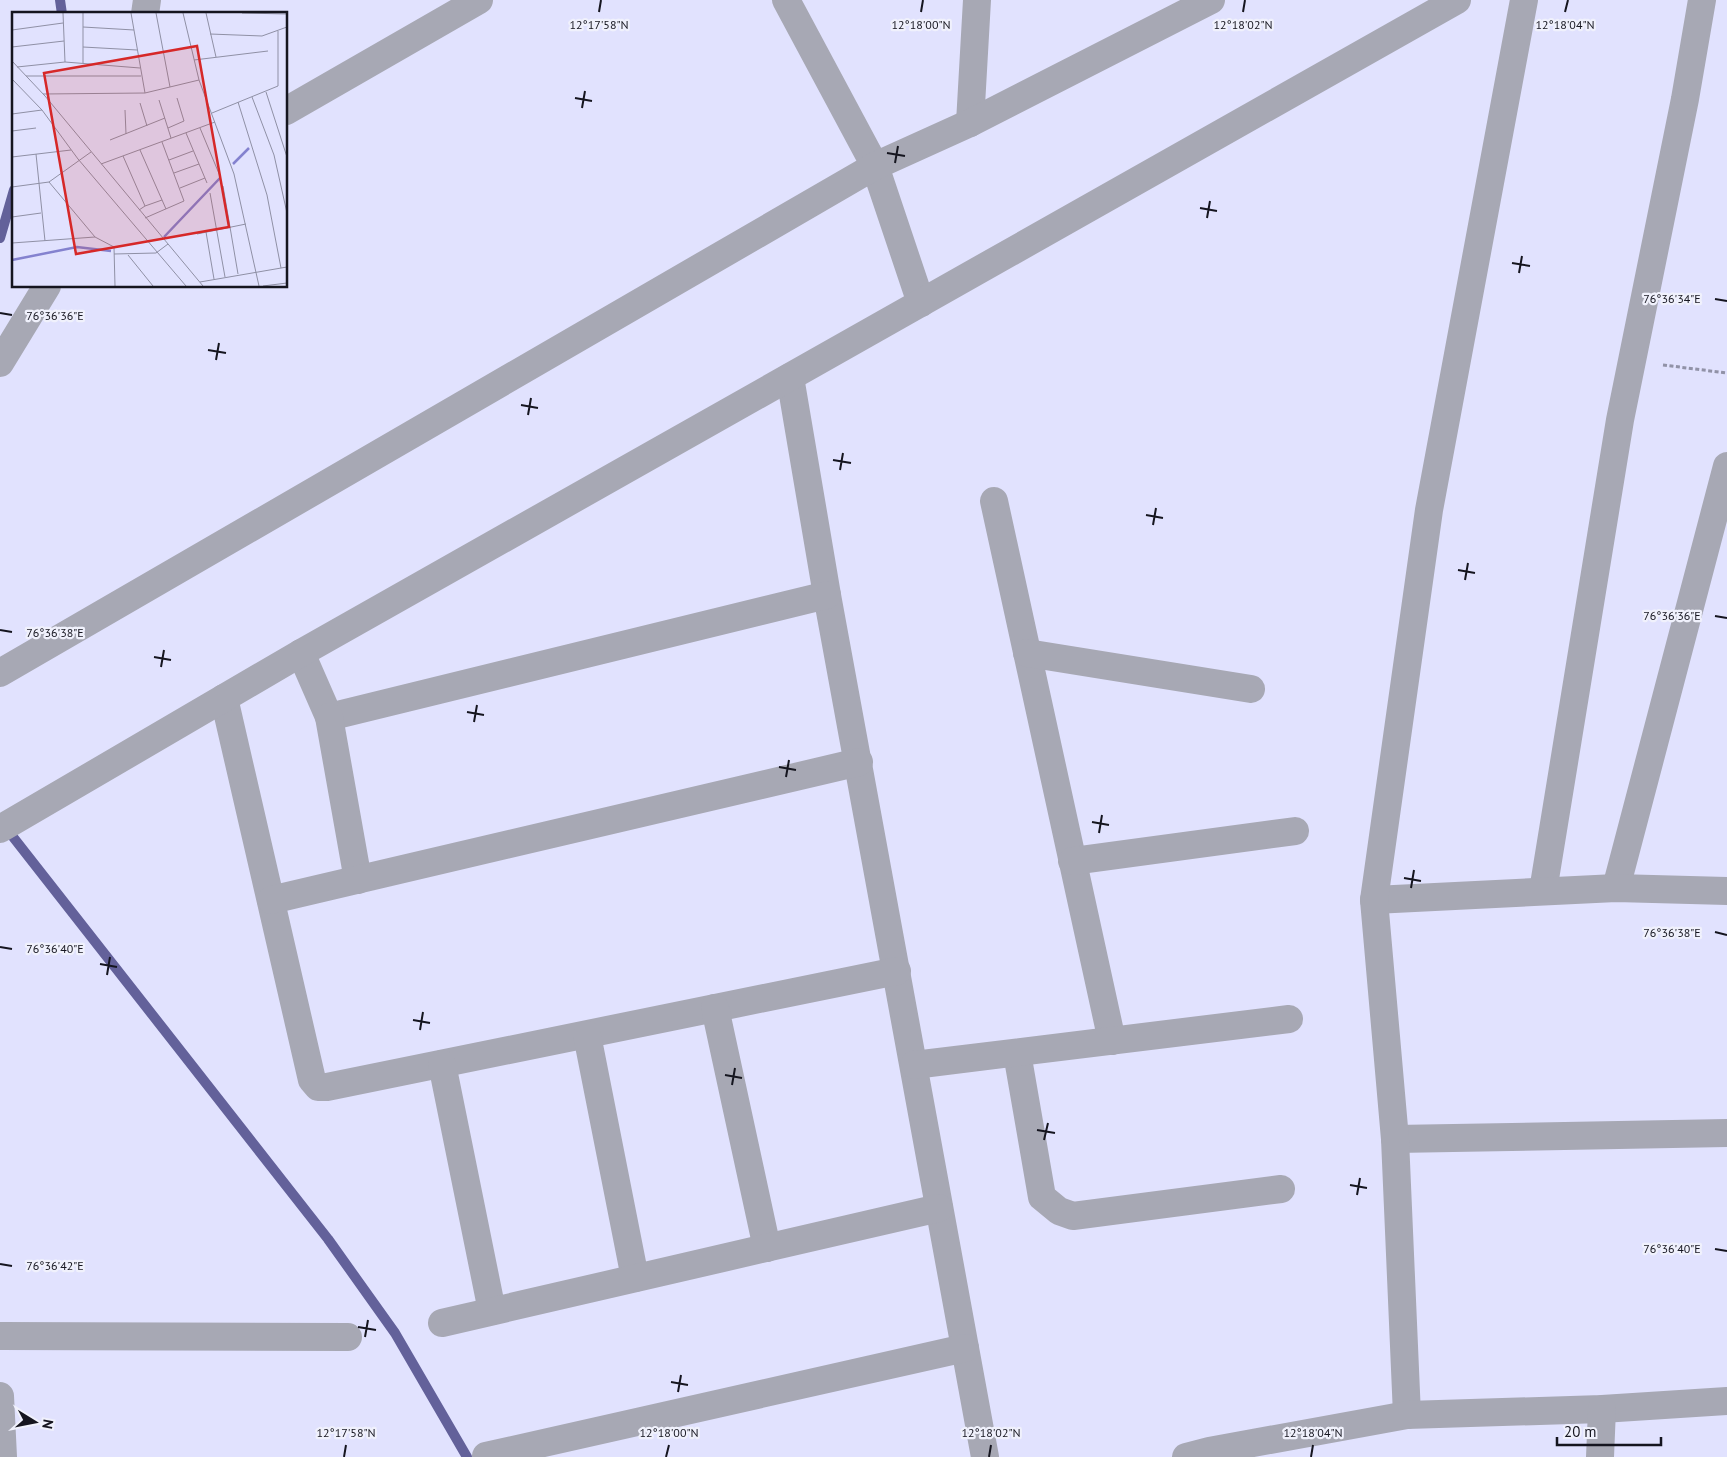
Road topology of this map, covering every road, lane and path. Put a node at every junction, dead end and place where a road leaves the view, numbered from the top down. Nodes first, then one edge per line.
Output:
1 (479, 0) edge
2 (786, 0) edge
3 (977, 0) edge
4 (1211, 0) edge
5 (1457, 0) edge
6 (1524, 0) edge
7 (1702, 0) edge
8 (288, 110) edge
9 (970, 123) junction
10 (875, 166) junction
11 (46, 288) edge
12 (921, 303) junction
13 (1633, 360) junction
14 (0, 363) edge
15 (1727, 373) edge
16 (790, 377) junction
17 (1727, 466) edge
18 (994, 501) dead end
19 (827, 595) junction
20 (302, 653) junction
21 (1027, 653) junction
22 (0, 672) edge
23 (1251, 689) dead end
24 (224, 698) junction
25 (329, 717) junction
26 (859, 762) junction
27 (11, 822) edge
28 (1295, 831) dead end
29 (1072, 861) junction
30 (358, 880) junction
31 (1616, 888) junction
32 (1543, 891) junction
33 (1727, 891) edge
34 (271, 900) junction
35 (1374, 900) junction
36 (897, 972) junction
37 (715, 1008) junction
38 (1289, 1019) dead end
39 (587, 1035) junction
40 (1112, 1041) junction
41 (1017, 1052) junction
42 (442, 1064) junction
43 (914, 1065) junction
44 (1727, 1133) edge
45 (1394, 1139) junction
46 (1281, 1189) dead end
47 (940, 1208) junction
48 (766, 1248) junction
49 (635, 1278) junction
50 (492, 1311) junction
51 (442, 1323) dead end
52 (0, 1336) edge
53 (348, 1337) dead end
54 (965, 1348) junction
55 (0, 1396) edge
56 (1727, 1401) edge
57 (1602, 1409) junction
58 (1407, 1415) junction
59 (486, 1456) edge
60 (3, 1457) edge
61 (984, 1457) edge
62 (1186, 1457) edge
63 (1600, 1457) edge

1 - 8 street
2 - 10 street
3 - 9 street
4 - 9 street
5 - 12 street
6 - 35 street
7 - 13 street
9 - 10 street
10 - 12 street
10 - 22 street
11 - 14 street
12 - 16 street
13 - 15 path
13 - 32 street
16 - 19 street
16 - 20 street
17 - 31 street
18 - 21 street
19 - 25 street
19 - 26 street
20 - 24 street
20 - 25 street
21 - 23 street
21 - 29 street
24 - 27 street
24 - 34 street
25 - 30 street
26 - 30 street
26 - 36 street
28 - 29 street
29 - 40 street
30 - 34 street
31 - 32 street
31 - 33 street
32 - 35 street
34 - 42 street
35 - 45 street
36 - 37 street
36 - 43 street
37 - 39 street
37 - 48 street
38 - 40 street
39 - 42 street
39 - 49 street
40 - 41 street
41 - 43 street
41 - 46 street
42 - 50 street
43 - 47 street
44 - 45 street
45 - 58 street
47 - 48 street
47 - 54 street
48 - 49 street
49 - 50 street
50 - 51 street
52 - 53 street
54 - 59 street
54 - 61 street
55 - 60 street
56 - 57 street
57 - 58 street
57 - 63 street
58 - 62 street

